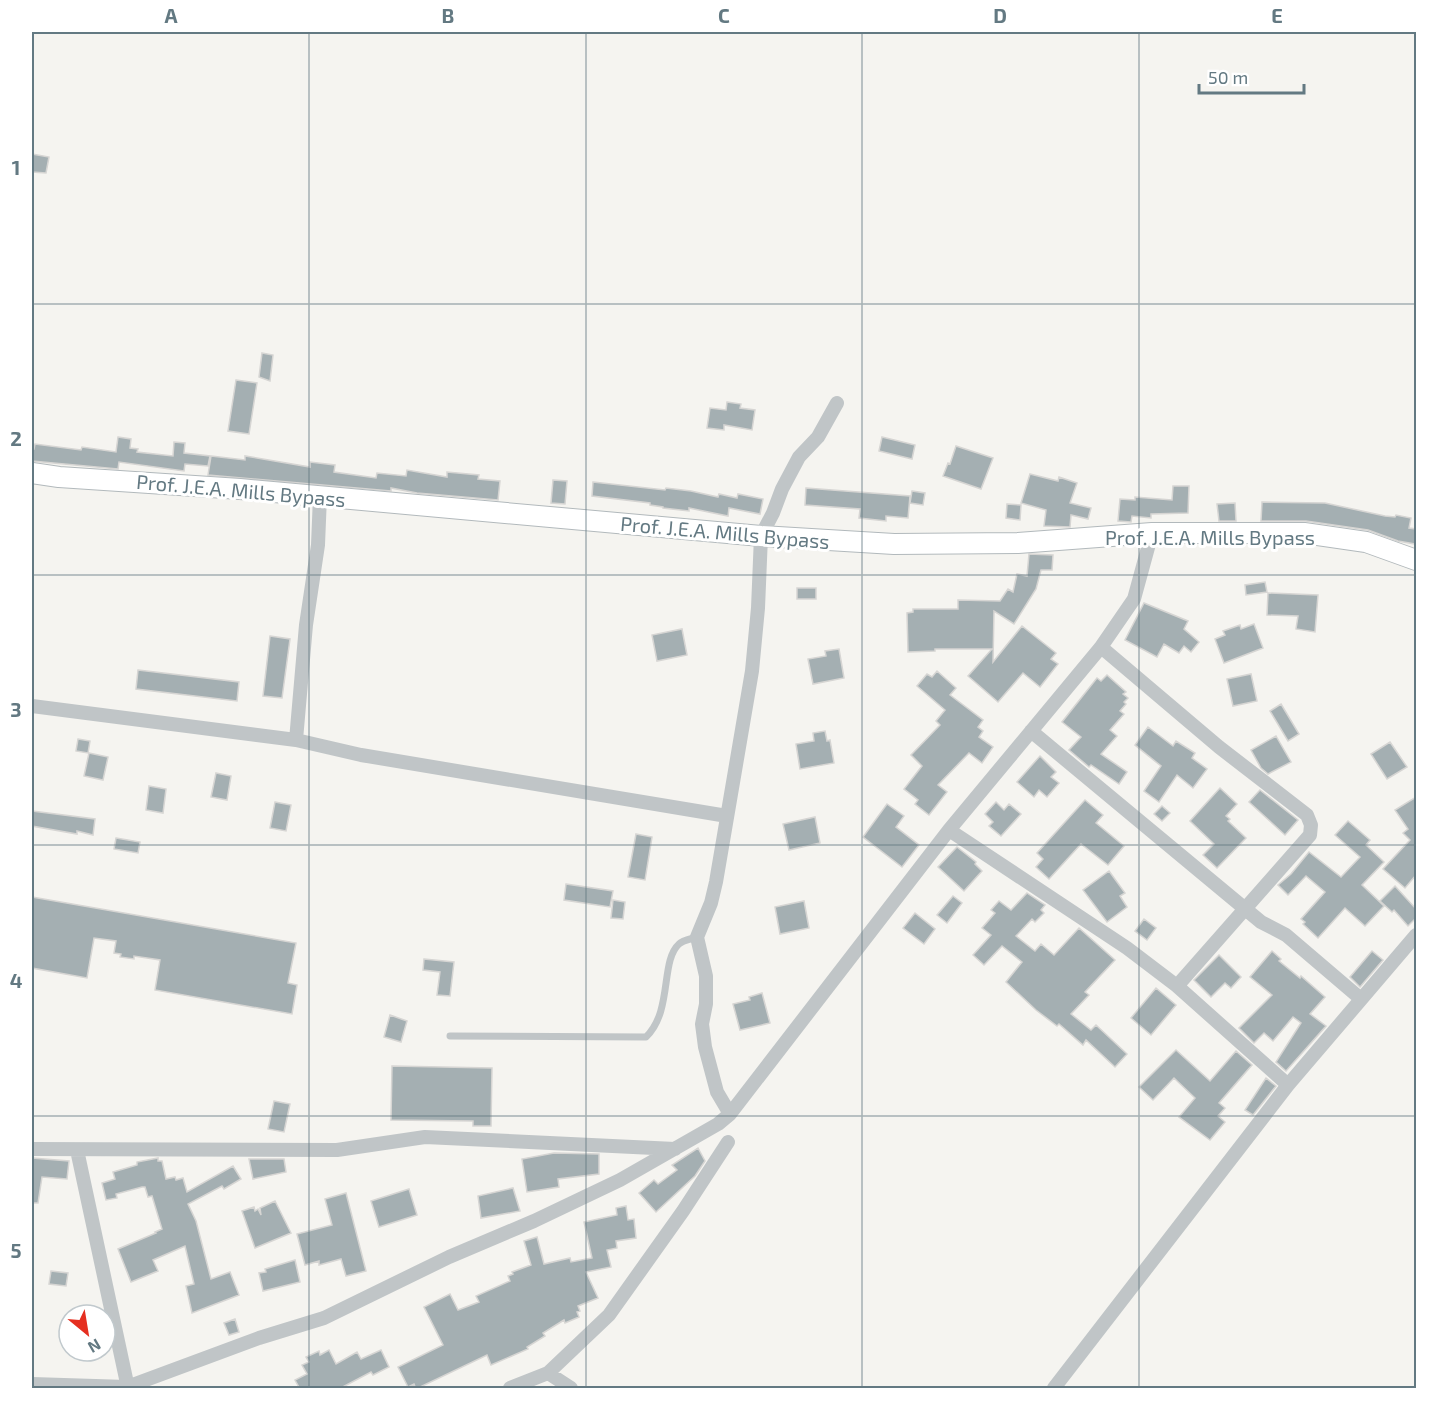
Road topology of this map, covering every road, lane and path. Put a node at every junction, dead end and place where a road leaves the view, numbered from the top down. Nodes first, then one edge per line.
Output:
1 (837, 403) dead end
2 (32, 473) edge
3 (320, 496) junction
4 (1152, 534) junction
5 (761, 536) junction
6 (1416, 560) edge
7 (1101, 647) junction
8 (32, 706) edge
9 (1031, 731) junction
10 (296, 740) junction
11 (727, 816) junction
12 (949, 830) junction
13 (1246, 909) junction
14 (1416, 935) edge
15 (697, 937) junction
16 (1177, 986) junction
17 (1361, 999) junction
18 (450, 1036) dead end
19 (1288, 1085) junction
20 (730, 1114) junction
21 (728, 1142) dead end
22 (32, 1149) edge
23 (675, 1149) junction
24 (77, 1150) junction
25 (548, 1373) junction
26 (32, 1384) edge
27 (127, 1388) edge
28 (510, 1389) edge
29 (571, 1389) edge
30 (1054, 1389) edge

1 - 5 street
2 - 3 street, Prof. J.E.A. Mills Bypass
3 - 5 street, Prof. J.E.A. Mills Bypass
3 - 10 street
4 - 5 street, Prof. J.E.A. Mills Bypass
4 - 6 street, Prof. J.E.A. Mills Bypass
4 - 7 street
5 - 11 street
7 - 9 street
7 - 13 street
8 - 10 street
9 - 12 street
9 - 13 street
10 - 11 street
11 - 15 street
12 - 16 street
12 - 20 street
13 - 16 street
13 - 17 street
14 - 17 street
15 - 18 lane
15 - 20 street
16 - 19 street
17 - 19 street
19 - 30 street
20 - 23 street
21 - 25 street
22 - 24 street
23 - 24 street
23 - 27 street
24 - 27 street
25 - 28 street
25 - 29 street
26 - 27 street

